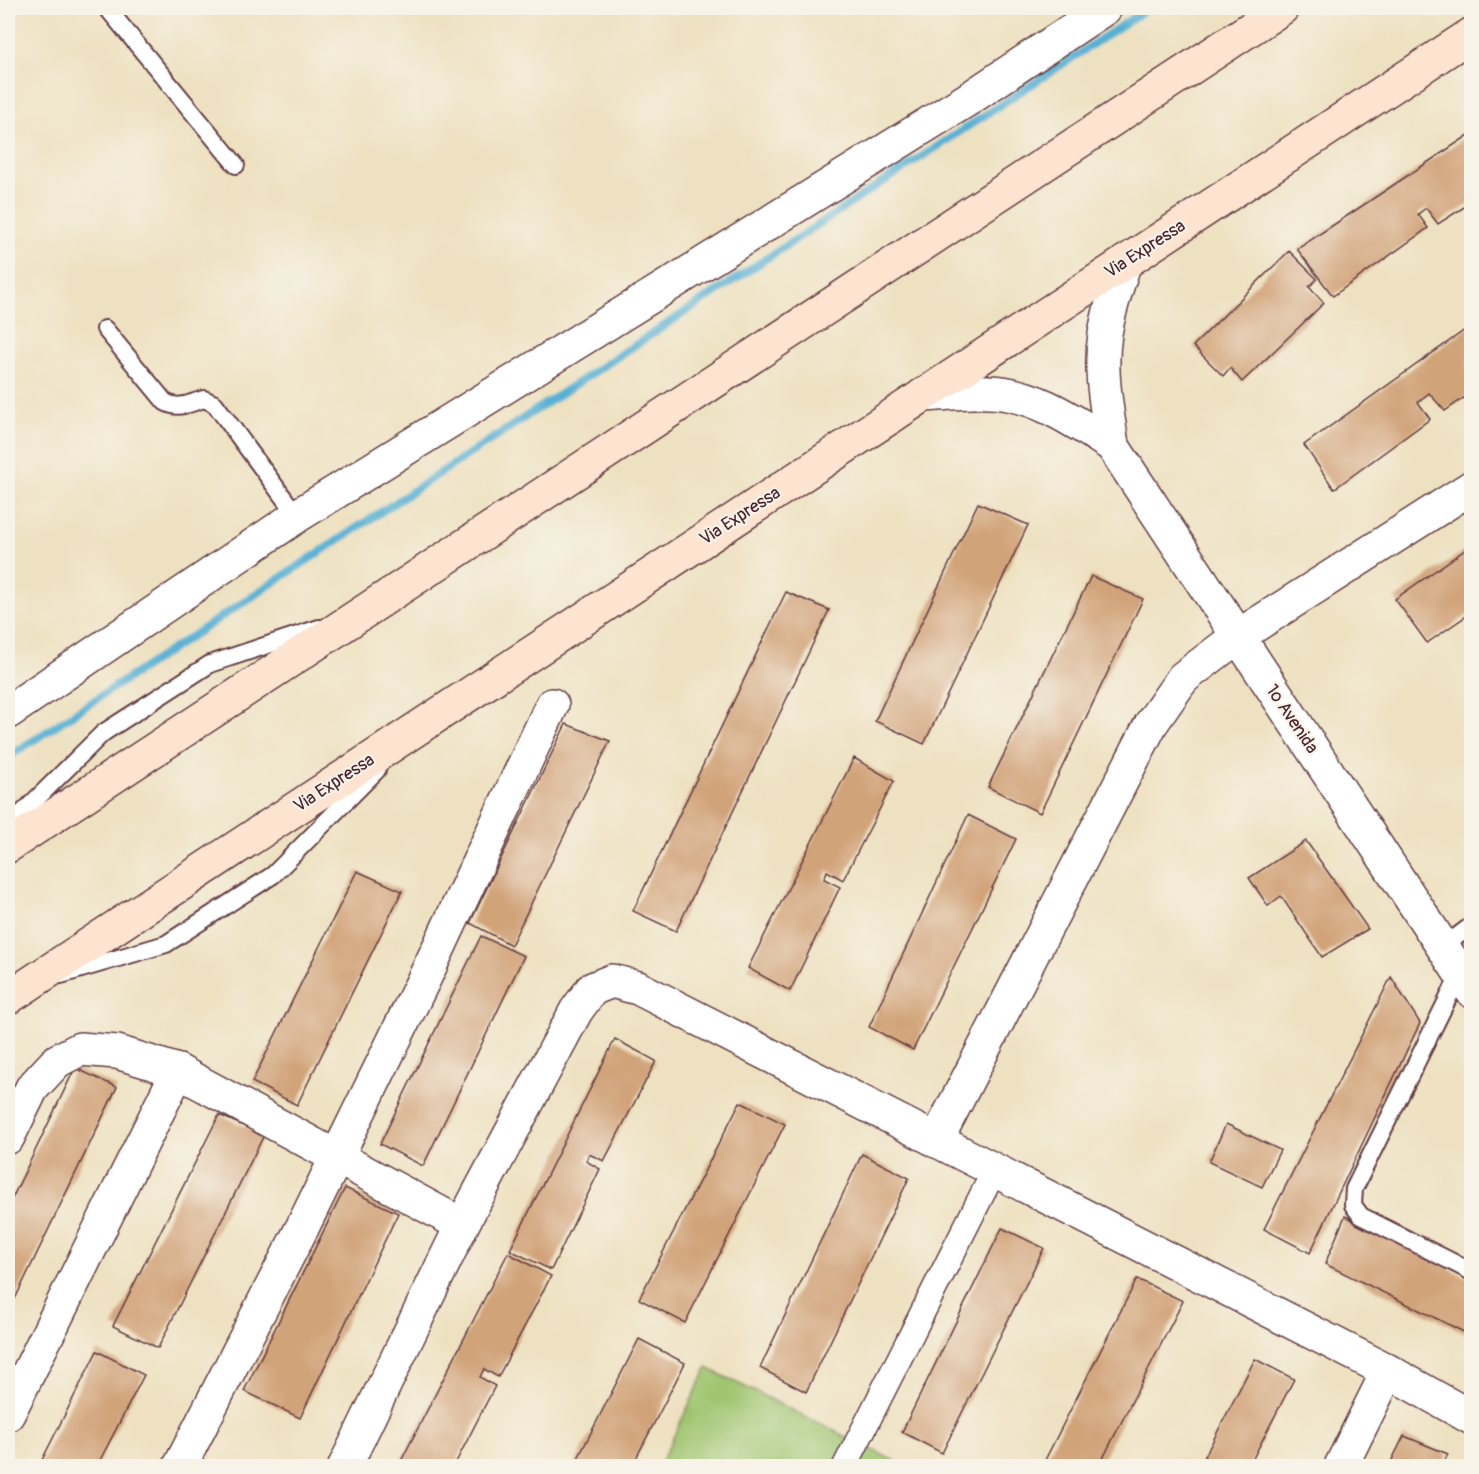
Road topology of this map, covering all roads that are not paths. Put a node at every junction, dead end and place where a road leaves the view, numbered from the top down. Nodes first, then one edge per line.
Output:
1 (107, 8) edge
2 (1105, 8) edge
3 (1282, 8) edge
4 (1463, 42) edge
5 (236, 165) dead end
6 (1125, 262) junction
7 (105, 329) dead end
8 (923, 395) junction
9 (1112, 445) junction
10 (1472, 488) edge
11 (297, 516) junction
12 (357, 616) junction
13 (1237, 637) junction
14 (552, 705) dead end
15 (8, 711) edge
16 (421, 725) junction
17 (8, 827) edge
18 (8, 846) edge
19 (1472, 925) edge
20 (1458, 971) edge
21 (16, 992) edge
22 (178, 1071) junction
23 (8, 1137) edge
24 (936, 1141) junction
25 (338, 1156) junction
26 (994, 1171) junction
27 (462, 1225) junction
28 (1471, 1270) edge
29 (1388, 1371) junction
30 (8, 1414) edge
31 (1472, 1418) edge
32 (180, 1467) edge
33 (345, 1467) edge
34 (845, 1467) edge
35 (1341, 1467) edge

1 - 5 lane
2 - 11 street
3 - 12 main road
4 - 6 main road, Via Expressa
6 - 8 main road, Via Expressa
6 - 9 street
7 - 11 lane
8 - 9 street
8 - 16 main road, Via Expressa
9 - 13 street, 1º Avenida
10 - 13 street
11 - 15 street
12 - 17 lane
12 - 18 main road
13 - 20 street, 1º Avenida
13 - 24 street
14 - 25 street
16 - 21 main road, Via Expressa
16 - 21 lane
19 - 20 lane
20 - 28 lane
22 - 23 street
22 - 25 street
22 - 30 street
24 - 26 street
24 - 27 street
25 - 27 street
25 - 32 street
26 - 29 street
26 - 34 street
27 - 33 street
29 - 31 street
29 - 35 street

